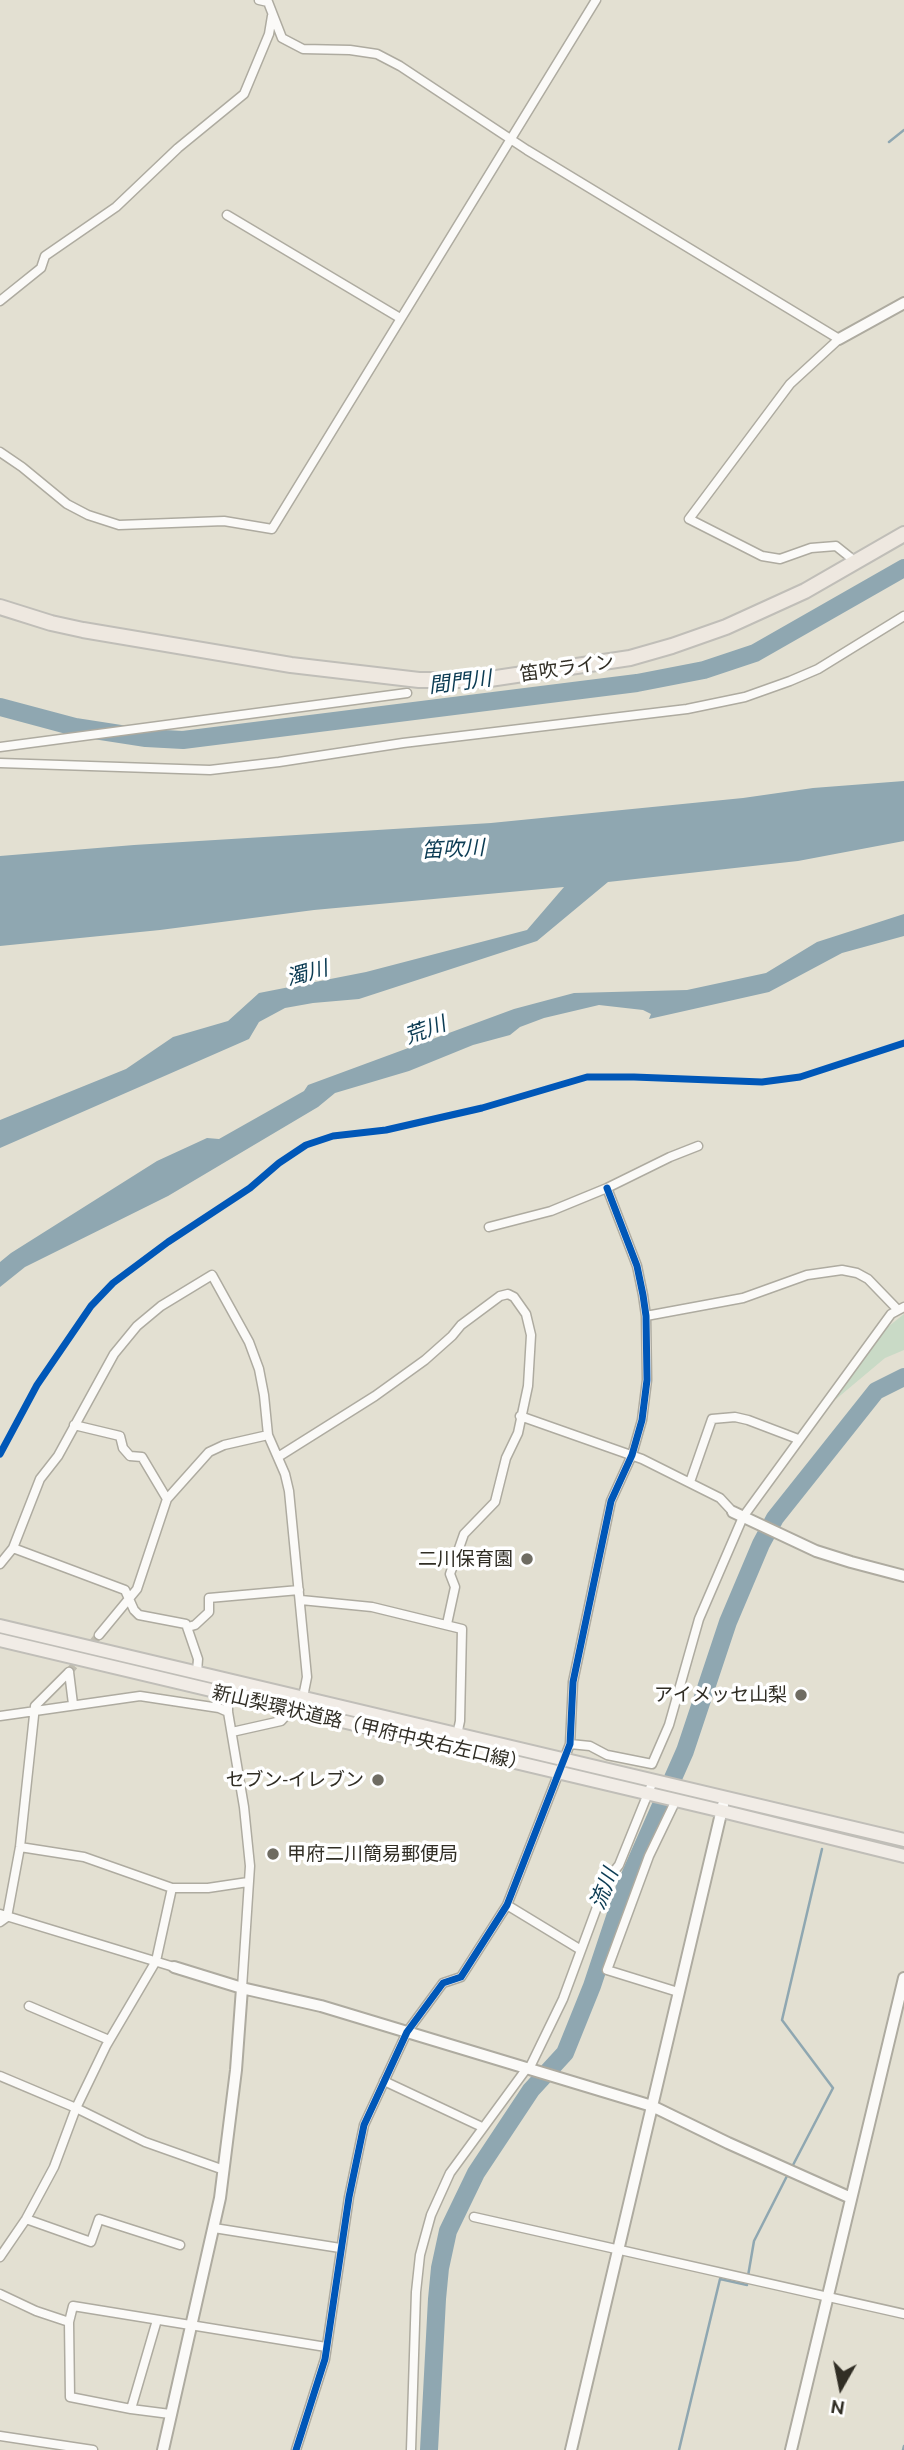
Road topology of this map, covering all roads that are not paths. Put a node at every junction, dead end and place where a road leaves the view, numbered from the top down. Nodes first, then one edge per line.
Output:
1 (596, 0) edge
2 (267, 3) edge
3 (511, 140) junction
4 (227, 215) dead end
5 (0, 301) edge
6 (904, 303) edge
7 (400, 318) junction
8 (839, 339) junction
9 (0, 452) edge
10 (904, 534) edge
11 (856, 562) junction
12 (0, 607) edge
13 (904, 615) edge
14 (407, 693) dead end
15 (0, 747) edge
16 (0, 763) edge
17 (698, 1146) dead end
18 (607, 1188) junction
19 (489, 1227) dead end
20 (901, 1308) edge
21 (646, 1316) junction
22 (520, 1416) junction
23 (74, 1425) junction
24 (268, 1435) junction
25 (798, 1439) junction
26 (632, 1455) junction
27 (278, 1457) junction
28 (690, 1482) junction
29 (167, 1499) junction
30 (743, 1517) junction
31 (13, 1548) junction
32 (0, 1564) edge
33 (904, 1576) edge
34 (299, 1590) junction
35 (130, 1598) junction
36 (301, 1600) junction
37 (447, 1623) junction
38 (0, 1626) edge
39 (188, 1627) junction
40 (99, 1635) tunnel mouth
41 (0, 1640) edge
42 (197, 1672) junction
43 (228, 1695) junction
44 (303, 1697) junction
45 (73, 1704) junction
46 (293, 1710) junction
47 (34, 1712) junction
48 (228, 1712) junction
49 (0, 1716) edge
50 (233, 1732) junction
51 (457, 1735) junction
52 (570, 1744) junction
53 (562, 1767) junction
54 (656, 1782) junction
55 (651, 1795) junction
56 (673, 1800) junction
57 (723, 1804) junction
58 (904, 1840) edge
59 (20, 1847) junction
60 (904, 1856) edge
61 (248, 1882) junction
62 (172, 1888) junction
63 (507, 1905) junction
64 (2, 1917) edge
65 (581, 1950) junction
66 (156, 1961) junction
67 (174, 1966) joint
68 (904, 1978) edge
69 (242, 1988) junction
70 (678, 1992) junction
71 (29, 2006) dead end
72 (407, 2032) junction
73 (109, 2040) junction
74 (529, 2069) junction
75 (0, 2076) edge
76 (384, 2081) junction
77 (652, 2106) junction
78 (76, 2108) junction
79 (482, 2127) junction
80 (224, 2169) junction
81 (851, 2198) junction
82 (474, 2217) dead end
83 (26, 2219) junction
84 (214, 2228) junction
85 (180, 2245) dead end
86 (340, 2248) junction
87 (618, 2250) junction
88 (0, 2257) edge
89 (0, 2294) edge
90 (828, 2296) junction
91 (904, 2315) edge
92 (157, 2320) junction
93 (69, 2322) junction
94 (191, 2326) junction
95 (326, 2347) junction
96 (131, 2410) junction
97 (170, 2414) junction
98 (0, 2436) edge
99 (93, 2450) edge
100 (163, 2450) edge
101 (296, 2450) edge
102 (411, 2450) edge
103 (571, 2450) edge
104 (791, 2450) edge

1 - 3 street
2 - 3 street
2 - 5 street
3 - 7 street
3 - 8 street
4 - 7 street
6 - 8 street
7 - 9 street
8 - 11 street
10 - 11 highway, 笛吹ライン
11 - 12 highway, 笛吹ライン
13 - 16 street
14 - 15 street
17 - 18 street
18 - 19 street
18 - 21 street
20 - 21 street
20 - 25 street
21 - 26 street
22 - 26 street
22 - 27 street
22 - 37 street
23 - 24 street
23 - 29 street
23 - 31 street
24 - 27 street
24 - 29 street
25 - 28 street
25 - 30 street
26 - 28 street
26 - 52 street
27 - 34 street
28 - 30 street
29 - 35 street
30 - 33 street
30 - 52 street
31 - 32 street
31 - 35 street
34 - 36 street
34 - 39 street
35 - 39 street
35 - 40 street
36 - 37 street
36 - 44 street
37 - 51 street
38 - 42 main road, 新山梨環状道路（甲府中央右左口線）
39 - 42 street
41 - 43 main road, 新山梨環状道路（甲府中央右左口線）
42 - 44 main road, 新山梨環状道路（甲府中央右左口線）
43 - 46 main road, 新山梨環状道路（甲府中央右左口線）
43 - 48 street
44 - 46 street
44 - 51 main road, 新山梨環状道路（甲府中央右左口線）
45 - 47 street
45 - 47 street
45 - 48 street
46 - 50 street
46 - 53 main road, 新山梨環状道路（甲府中央右左口線）
47 - 49 street
47 - 59 street
48 - 50 street
50 - 61 street
51 - 53 main road, 新山梨環状道路（甲府中央右左口線）
52 - 53 street
53 - 54 main road, 新山梨環状道路（甲府中央右左口線）
53 - 55 main road, 新山梨環状道路（甲府中央右左口線）
53 - 63 street
54 - 55 street
54 - 57 main road, 新山梨環状道路（甲府中央右左口線）
55 - 56 main road, 新山梨環状道路（甲府中央右左口線）
55 - 65 street
56 - 57 main road, 新山梨環状道路（甲府中央右左口線）
56 - 70 street
57 - 58 main road, 新山梨環状道路（甲府中央右左口線）
57 - 60 main road, 新山梨環状道路（甲府中央右左口線）
57 - 70 street
59 - 62 street
59 - 64 street
61 - 62 street
61 - 69 street
62 - 66 street
63 - 65 street
63 - 72 street
64 - 66 street
65 - 74 street
66 - 67 street
66 - 73 street
67 - 69 street
68 - 81 street
69 - 72 street
69 - 80 street
70 - 77 street
71 - 73 street
72 - 74 street
72 - 76 street
73 - 78 street
74 - 77 street
74 - 79 street
75 - 78 street
76 - 79 street
76 - 86 street
77 - 81 street
77 - 87 street
78 - 80 street
78 - 83 street
79 - 102 street
80 - 84 street
81 - 90 street
82 - 87 street
83 - 85 street
83 - 88 street
84 - 86 street
84 - 94 street
86 - 95 street
87 - 90 street
87 - 103 street
89 - 93 street
90 - 91 street
90 - 104 street
92 - 93 street
92 - 94 street
92 - 96 street
93 - 96 street
94 - 95 street
94 - 97 street
95 - 101 street
96 - 97 street
97 - 100 street
98 - 99 street

